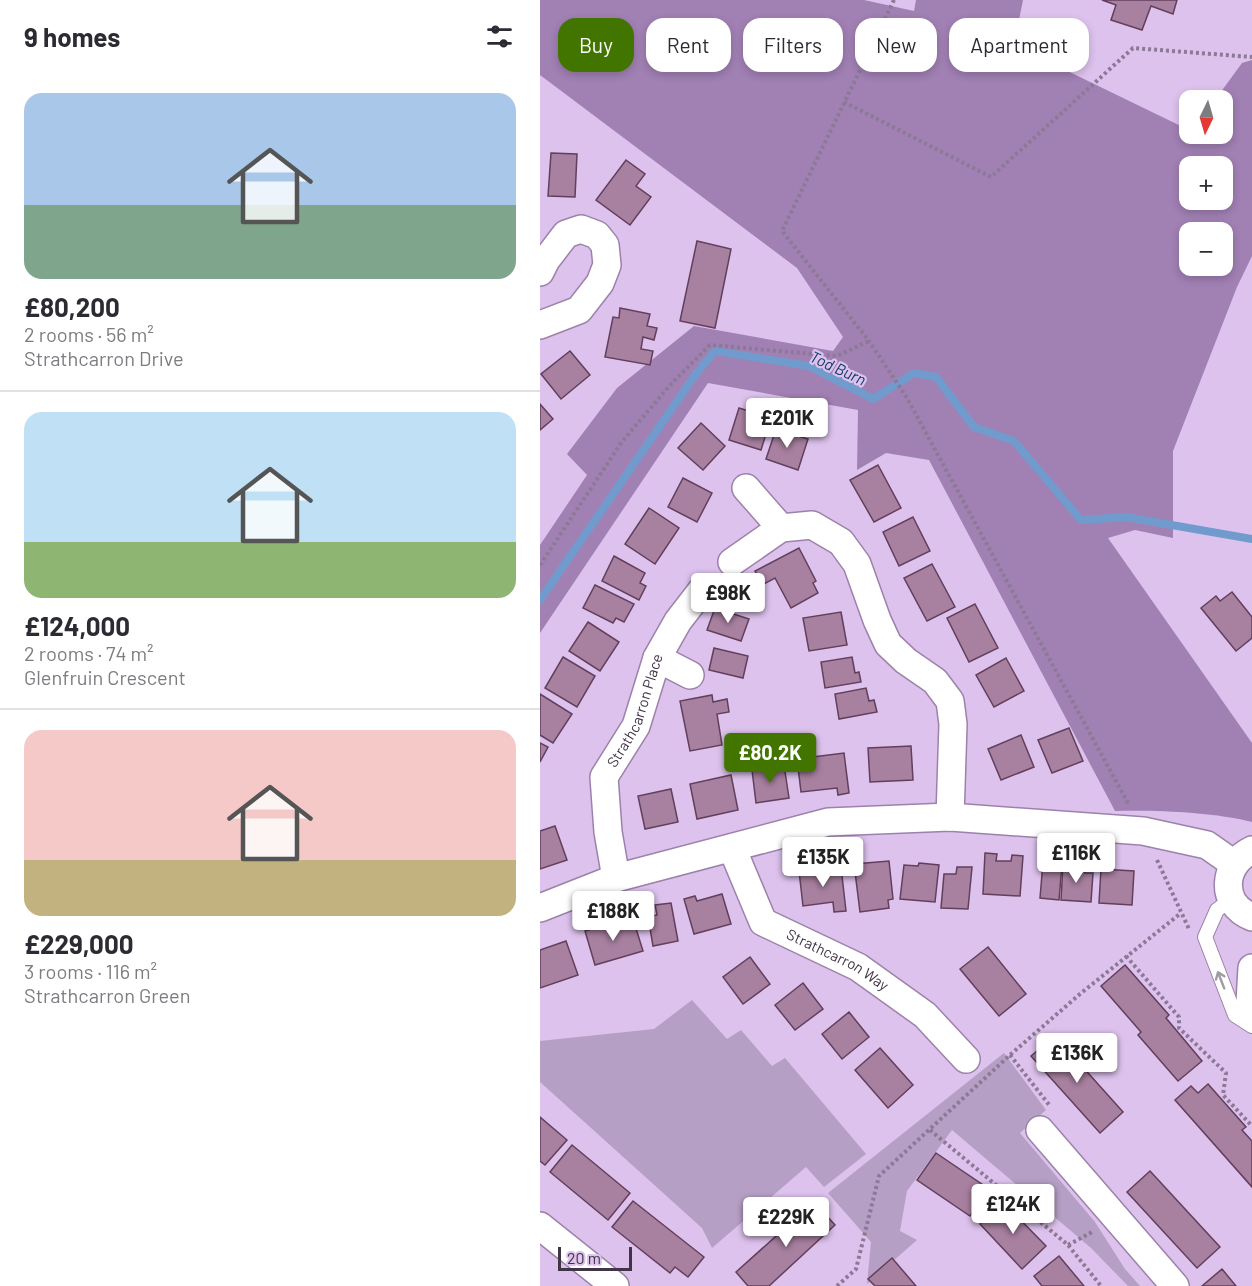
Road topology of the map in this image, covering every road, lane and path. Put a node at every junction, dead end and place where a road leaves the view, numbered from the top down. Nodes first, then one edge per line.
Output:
1 (894, 0) edge
2 (1252, 57) edge
3 (844, 102) junction
4 (540, 272) edge
5 (540, 319) edge
6 (869, 341) junction
7 (746, 488) dead end
8 (781, 528) junction
9 (732, 562) dead end
10 (540, 566) edge
11 (702, 590) dead end
12 (657, 658) junction
13 (690, 675) dead end
14 (950, 817) junction
15 (1143, 831) junction
16 (732, 848) junction
17 (1243, 857) edge
18 (616, 878) junction
19 (1231, 899) junction
20 (540, 908) edge
21 (1181, 914) dead end
22 (1252, 917) edge
23 (1126, 956) junction
24 (1252, 968) edge
25 (1252, 1006) edge
26 (1252, 1026) edge
27 (1010, 1055) junction
28 (966, 1059) dead end
29 (1252, 1126) edge
30 (1040, 1130) joint
31 (930, 1131) junction
32 (540, 1226) edge
33 (615, 1286) edge
34 (837, 1286) edge
35 (1101, 1286) edge
36 (1175, 1286) edge

1 - 3 path
2 - 3 path
3 - 6 path
4 - 5 street
6 - 10 path
6 - 15 path
7 - 8 street
8 - 9 street
8 - 14 street
11 - 12 street, Strathcarron Place
12 - 13 street
12 - 18 street, Strathcarron Place
14 - 15 street
14 - 16 street
15 - 17 street
16 - 18 street
16 - 28 street, Strathcarron Way
17 - 19 street
18 - 20 street
19 - 22 street
26 -> 19 lane
21 - 23 path
23 - 27 path
23 - 29 path
24 - 25 street
27 - 30 path
27 - 31 path
30 - 36 street
31 - 34 path
31 - 35 path
32 - 33 street

